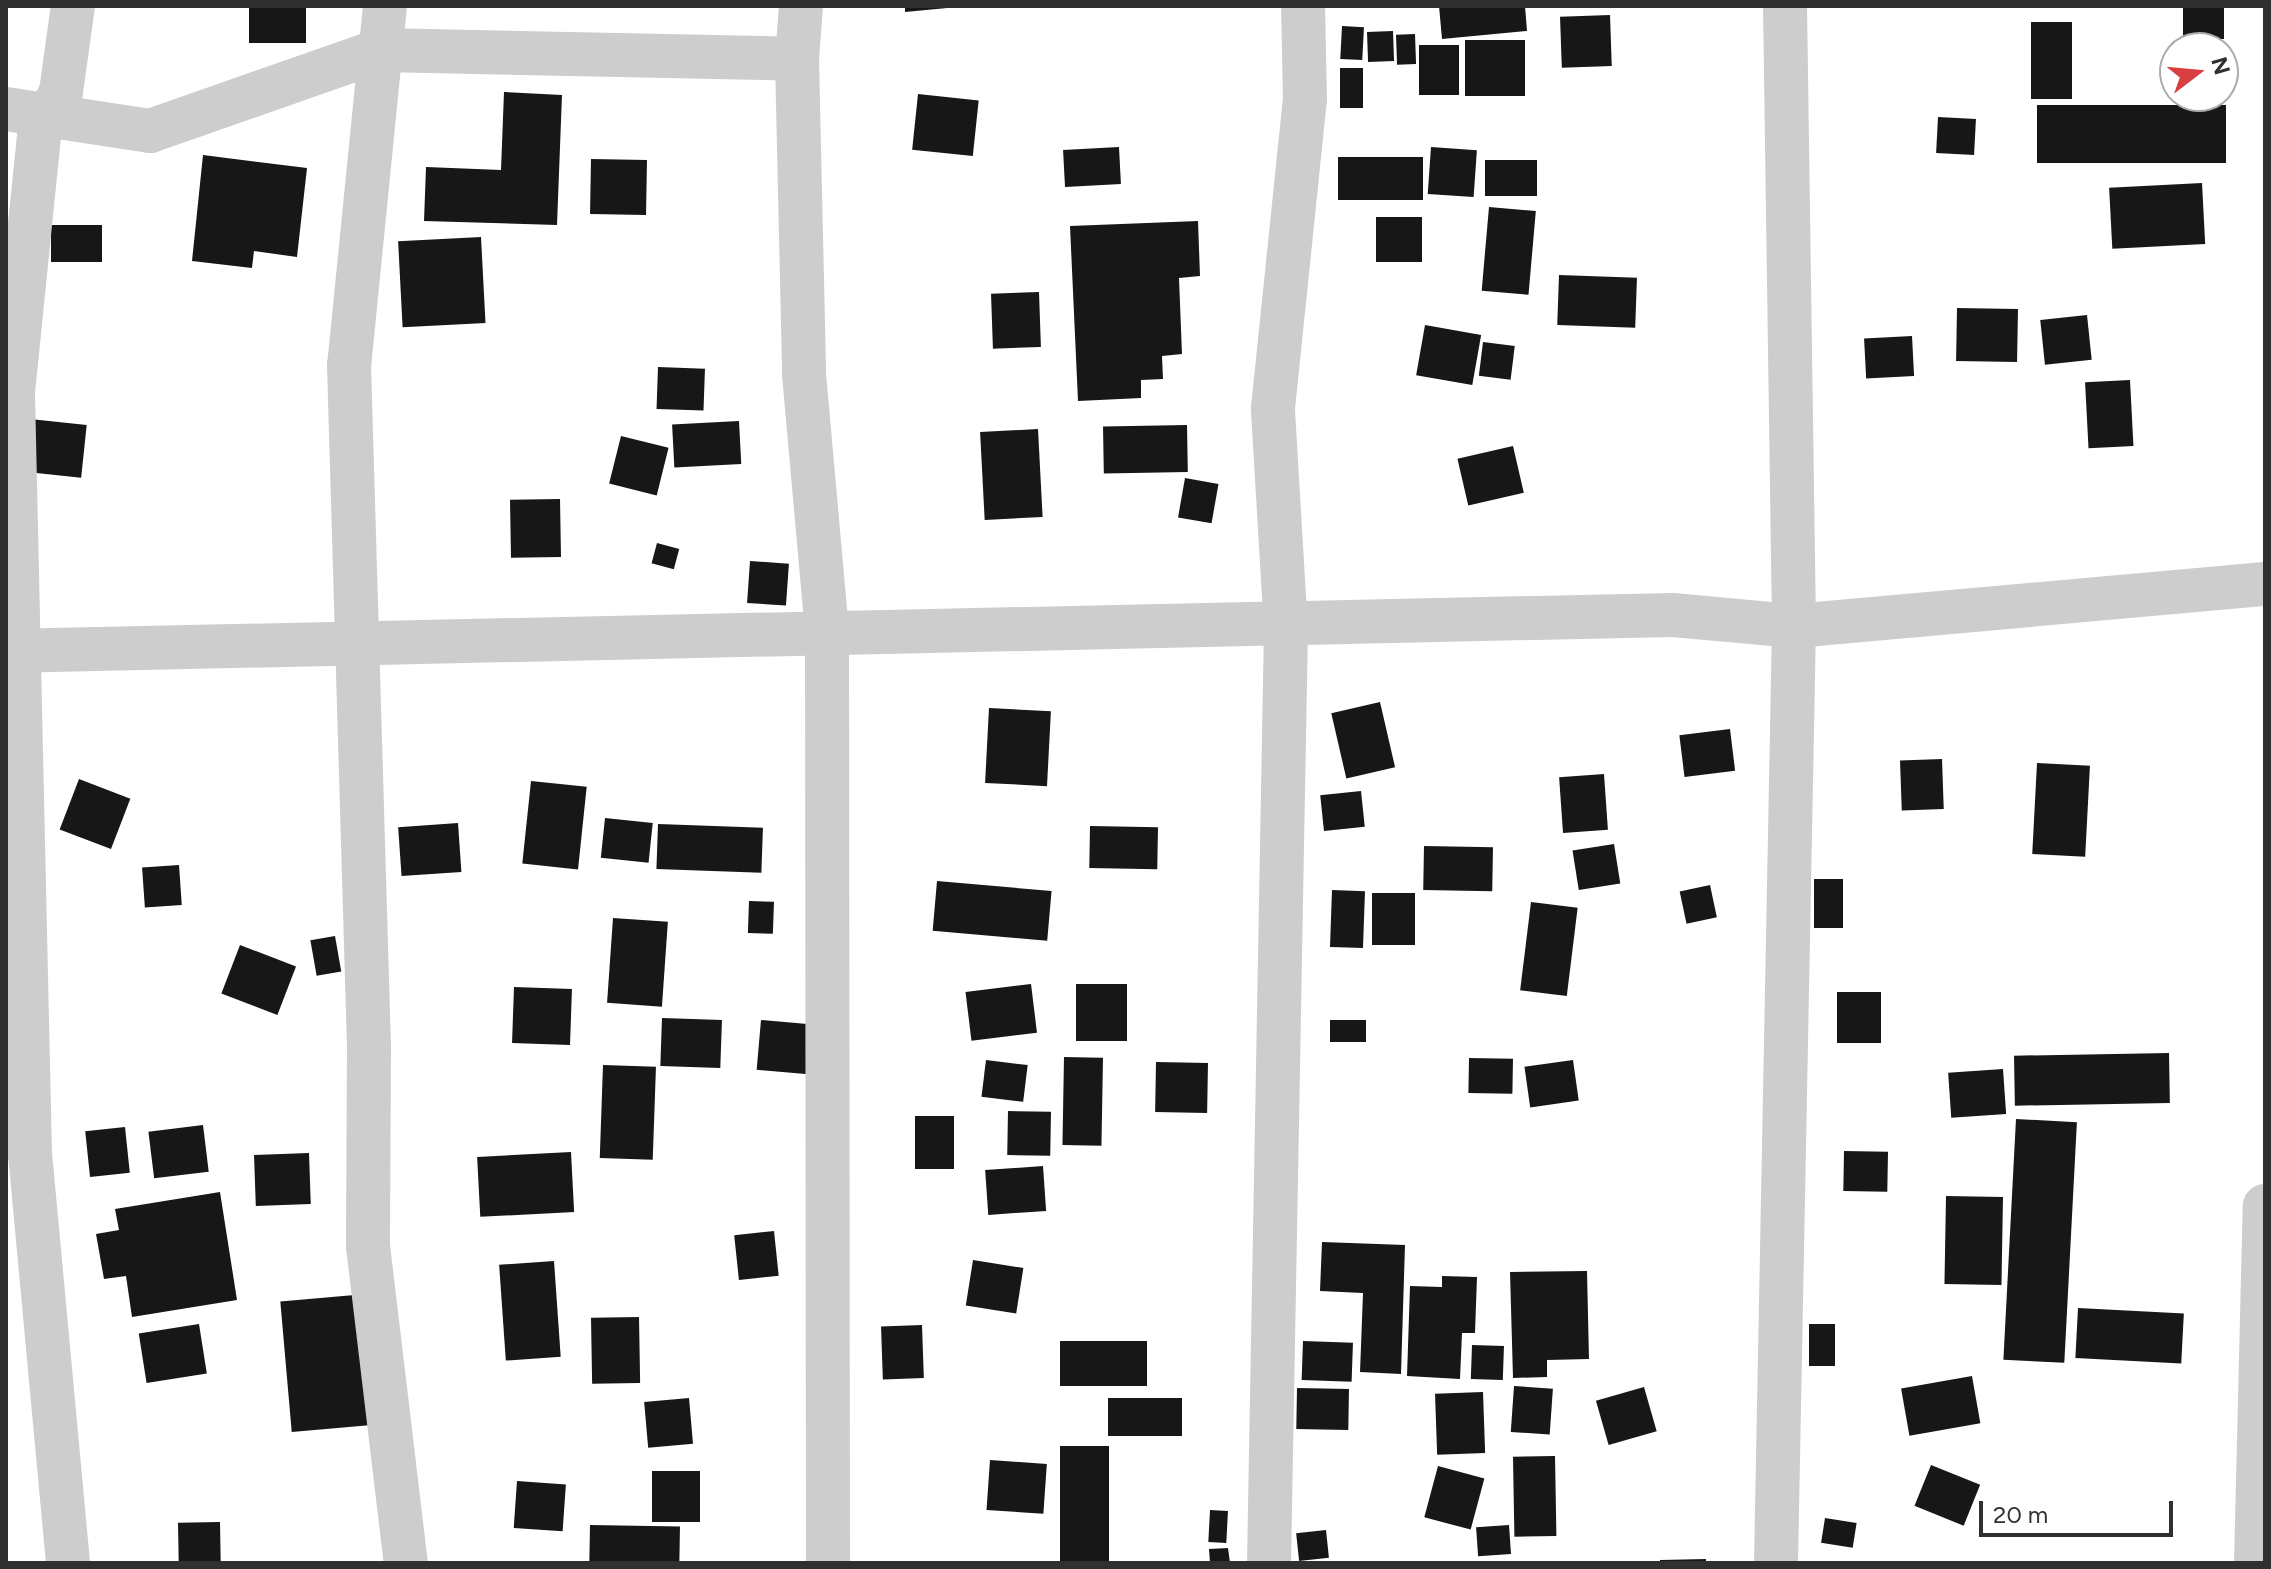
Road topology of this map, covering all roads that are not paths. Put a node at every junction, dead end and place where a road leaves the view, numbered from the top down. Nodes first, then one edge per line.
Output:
1 (73, 6) edge
2 (385, 6) edge
3 (801, 6) edge
4 (1303, 6) edge
5 (1785, 6) edge
6 (381, 50) junction
7 (797, 59) junction
8 (27, 113) edge
9 (2265, 584) edge
10 (1282, 623) junction
11 (1794, 626) junction
12 (827, 633) junction
13 (358, 643) junction
14 (13, 650) edge
15 (2265, 1206) edge
16 (68, 1563) edge
17 (406, 1563) edge
18 (828, 1563) edge
19 (1269, 1563) edge
20 (1776, 1563) edge
21 (2256, 1563) edge

1 - 8 street
2 - 6 street
3 - 7 street
4 - 10 street
5 - 11 street
6 - 7 street
6 - 8 street
6 - 13 street
7 - 12 street
8 - 14 street
9 - 11 street
10 - 11 street
10 - 12 street
10 - 19 street
11 - 20 street
12 - 13 street
12 - 18 street
13 - 14 street
13 - 17 street
14 - 16 street
15 - 21 street

